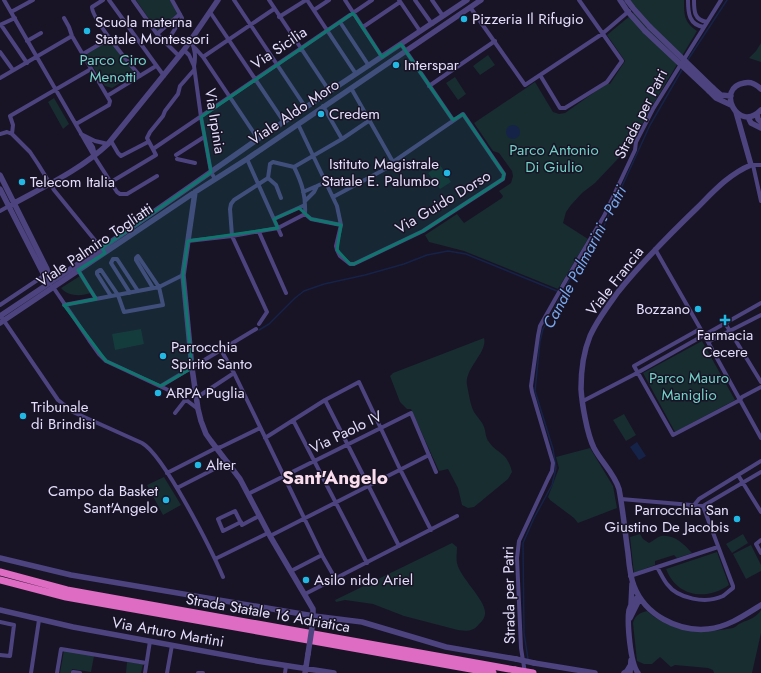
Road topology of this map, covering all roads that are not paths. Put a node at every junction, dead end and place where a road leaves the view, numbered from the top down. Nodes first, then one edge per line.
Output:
1 (4, 0) edge
2 (33, 0) edge
3 (103, 0) edge
4 (108, 0) edge
5 (133, 0) edge
6 (172, 0) edge
7 (218, 0) edge
8 (234, 0) edge
9 (269, 0) edge
10 (306, 0) edge
11 (329, 0) edge
12 (345, 0) edge
13 (372, 0) edge
14 (415, 0) edge
15 (432, 0) edge
16 (467, 0) edge
17 (481, 0) edge
18 (579, 0) edge
19 (620, 0) edge
20 (627, 0) edge
21 (688, 0) edge
22 (694, 0) edge
23 (721, 0) edge
24 (399, 1) edge
25 (470, 7) junction
26 (274, 9) junction
27 (314, 10) junction
28 (631, 10) junction
29 (11, 12) junction
30 (210, 12) junction
31 (353, 13) junction
32 (180, 14) junction
33 (442, 16) junction
34 (279, 17) junction
35 (15, 18) junction
36 (64, 18) dead end
37 (340, 22) junction
38 (707, 22) junction
39 (250, 24) junction
40 (432, 24) junction
41 (1, 25) edge
42 (363, 27) junction
43 (704, 27) junction
44 (327, 30) junction
45 (420, 31) junction
46 (41, 32) dead end
47 (157, 34) junction
48 (602, 34) junction
49 (72, 36) junction
50 (110, 38) junction
51 (228, 39) junction
52 (191, 40) junction
53 (27, 41) junction
54 (495, 41) junction
55 (166, 43) junction
56 (401, 44) junction
57 (195, 48) junction
58 (300, 48) junction
59 (184, 50) junction
60 (406, 50) junction
61 (0, 52) edge
62 (83, 54) junction
63 (179, 56) junction
64 (36, 57) junction
65 (203, 57) junction
66 (382, 57) junction
67 (27, 63) junction
68 (277, 64) junction
69 (156, 66) junction
70 (369, 66) junction
71 (91, 68) junction
72 (194, 68) junction
73 (13, 70) junction
74 (356, 74) junction
75 (540, 75) junction
76 (140, 76) junction
77 (164, 76) junction
78 (0, 78) edge
79 (254, 79) junction
80 (429, 86) junction
81 (351, 88) junction
82 (761, 89) edge
83 (56, 90) junction
84 (711, 90) junction
85 (330, 92) junction
86 (108, 96) junction
87 (230, 96) junction
88 (731, 96) junction
89 (731, 105) junction
90 (323, 106) junction
91 (306, 108) junction
92 (736, 112) junction
93 (759, 112) edge
94 (746, 116) junction
95 (201, 117) junction
96 (370, 120) junction
97 (453, 120) junction
98 (284, 122) junction
99 (761, 122) edge
100 (76, 124) junction
101 (298, 124) junction
102 (761, 128) edge
103 (742, 131) junction
104 (0, 133) edge
105 (12, 134) junction
106 (81, 134) junction
107 (204, 137) junction
108 (87, 138) junction
109 (258, 139) junction
110 (342, 139) junction
111 (148, 140) junction
112 (110, 143) junction
113 (153, 149) junction
114 (94, 156) junction
115 (314, 156) junction
116 (247, 159) junction
117 (393, 162) junction
118 (195, 163) dead end
119 (752, 165) junction
120 (761, 165) edge
121 (294, 167) junction
122 (211, 172) junction
123 (0, 175) edge
124 (157, 176) dead end
125 (268, 178) junction
126 (215, 179) junction
127 (111, 182) junction
128 (196, 182) junction
129 (326, 182) junction
130 (50, 184) junction
131 (259, 185) junction
132 (317, 186) junction
133 (0, 189) edge
134 (195, 192) junction
135 (303, 192) junction
136 (333, 197) junction
137 (281, 198) dead end
138 (761, 201) edge
139 (305, 203) junction
140 (11, 204) junction
141 (0, 211) edge
142 (305, 214) junction
143 (274, 219) junction
144 (340, 225) junction
145 (278, 228) junction
146 (260, 232) junction
147 (281, 235) dead end
148 (232, 236) junction
149 (188, 241) junction
150 (655, 249) junction
151 (103, 250) junction
152 (78, 270) junction
153 (45, 275) junction
154 (183, 275) junction
155 (51, 285) junction
156 (159, 287) junction
157 (153, 288) junction
158 (138, 291) junction
159 (130, 293) junction
160 (286, 293) dead end
161 (118, 295) junction
162 (111, 296) junction
163 (11, 298) junction
164 (96, 299) junction
165 (761, 303) edge
166 (0, 305) edge
167 (16, 305) junction
168 (64, 305) junction
169 (761, 314) edge
170 (1, 319) edge
171 (260, 324) dead end
172 (725, 324) junction
173 (256, 329) dead end
174 (700, 330) junction
175 (731, 331) junction
176 (703, 335) junction
177 (708, 342) junction
178 (222, 350) junction
179 (192, 368) junction
180 (234, 373) junction
181 (637, 373) junction
182 (761, 382) edge
183 (161, 386) junction
184 (761, 386) edge
185 (196, 398) junction
186 (186, 400) junction
187 (325, 400) junction
188 (740, 400) junction
189 (582, 401) junction
190 (198, 409) junction
191 (175, 413) dead end
192 (293, 420) junction
193 (260, 428) junction
194 (380, 428) junction
195 (265, 438) junction
196 (761, 438) edge
197 (348, 444) junction
198 (216, 448) junction
199 (429, 455) junction
200 (315, 460) junction
201 (761, 461) edge
202 (228, 462) junction
203 (400, 469) junction
204 (436, 472) dead end
205 (761, 472) edge
206 (167, 473) junction
207 (738, 475) junction
208 (284, 476) junction
209 (742, 483) junction
210 (369, 485) junction
211 (177, 488) junction
212 (248, 494) junction
213 (621, 499) junction
214 (336, 502) junction
215 (695, 504) junction
216 (703, 506) junction
217 (761, 512) edge
218 (259, 516) junction
219 (457, 516) dead end
220 (304, 518) junction
221 (241, 522) junction
222 (431, 530) junction
223 (269, 534) junction
224 (761, 540) edge
225 (400, 546) junction
226 (718, 547) junction
227 (760, 548) edge
228 (761, 553) edge
229 (322, 555) junction
230 (0, 558) edge
231 (216, 559) junction
232 (367, 563) junction
233 (657, 567) junction
234 (290, 571) junction
235 (0, 572) edge
236 (223, 577) dead end
237 (336, 578) junction
238 (631, 579) junction
239 (0, 580) edge
240 (304, 594) junction
241 (639, 597) junction
242 (761, 605) edge
243 (631, 607) junction
244 (648, 607) junction
245 (0, 610) edge
246 (631, 616) junction
247 (313, 618) junction
248 (39, 620) junction
249 (0, 622) edge
250 (628, 622) junction
251 (150, 641) junction
252 (172, 645) junction
253 (0, 655) edge
254 (146, 663) junction
255 (286, 666) junction
256 (633, 669) edge
257 (305, 671) edge
258 (31, 673) edge
259 (57, 673) edge
260 (73, 673) edge
261 (80, 673) edge
262 (145, 673) edge
263 (167, 673) edge
264 (198, 673) edge
265 (203, 673) edge
266 (284, 673) edge
267 (334, 673) edge
268 (492, 673) edge
269 (525, 673) edge
270 (533, 673) edge
271 (595, 673) edge
272 (624, 673) edge
273 (630, 673) edge
274 (638, 673) edge

1 - 29 street
2 - 29 street
3 - 50 street
4 - 69 street
5 - 47 street
6 - 32 street
7 - 30 street
8 - 39 street
9 - 26 street
10 - 27 street
10 - 34 street
11 - 27 street
12 - 31 street
13 - 31 street, Via Sicilia
14 - 40 street
15 - 33 street
16 - 33 street, Viale Aldo Moro
17 - 25 street, Viale Aldo Moro
18 - 48 street
19 - 28 street
20 - 28 street
21 - 43 street
22 - 38 street
23 - 38 street, Strada per Patri
24 - 42 street
24 - 45 street
25 - 54 street
25 - 60 street, Viale Aldo Moro
26 - 34 street
26 - 39 street
27 - 44 street
28 - 48 street
28 - 84 street, bridge
29 - 35 street
30 - 51 street
30 - 52 street
31 - 37 street, Via Sicilia
31 - 42 street
32 - 47 street
32 - 55 street
33 - 40 street, Viale Aldo Moro
34 - 58 street
35 - 41 street
35 - 53 street
36 - 49 street
37 - 44 street, Via Sicilia
37 - 70 street
38 - 43 street, Strada per Patri
39 - 51 street
39 - 68 street
40 - 45 street, Viale Aldo Moro
41 - 67 street
42 - 66 street
43 - 269 street, Strada per Patri
44 - 58 street, Via Sicilia
44 - 74 street
45 - 56 street, Viale Aldo Moro
46 - 53 street
47 - 55 street
48 - 75 street
48 - 75 street
49 - 62 street
49 - 64 street
50 - 62 street
50 - 76 street
51 - 65 street
51 - 79 street
52 - 57 street
52 - 59 street
53 - 64 street
54 - 75 street
54 - 80 street
55 - 63 street
56 - 60 street
56 - 66 street, Viale Aldo Moro
57 - 65 street
57 - 72 street
58 - 68 street, Via Sicilia
58 - 85 street
59 - 63 street
59 - 72 street
60 - 80 street
60 - 81 street, Viale Aldo Moro
61 - 73 street
62 - 71 street
63 - 77 street
64 - 67 street
64 - 83 street
65 - 87 street
66 - 70 street, Viale Aldo Moro
67 - 73 street
68 - 79 street, Via Sicilia
68 - 91 street
69 - 76 street
69 - 77 street
70 - 74 street, Viale Aldo Moro
71 - 83 street
71 - 86 street
72 - 95 street, Via Irpinia
72 - 111 street
73 - 78 street
74 - 85 street, Viale Aldo Moro
76 - 86 street
77 - 112 street
79 - 87 street, Via Sicilia
79 - 98 street
80 - 97 street
81 - 90 street, Viale Aldo Moro
81 - 96 street
82 - 88 street
83 - 100 street
83 - 105 street
84 - 88 street
84 - 89 street
85 - 91 street, Viale Aldo Moro
86 - 100 street
87 - 95 street, Via Sicilia
87 - 109 street
88 - 89 street
89 - 92 street
90 - 101 street, Viale Aldo Moro
90 - 110 street
91 - 98 street, Viale Aldo Moro
92 - 94 street
92 - 103 street
93 - 94 street
93 - 99 street
94 - 102 street
94 - 103 street
95 - 107 street, Via Irpinia
95 - 113 street, Via Sicilia
96 - 110 street
96 - 117 street
97 - 117 street
97 - 144 street, Via Guido Dorso
98 - 109 street, Viale Aldo Moro
100 - 106 street
101 - 115 street
101 - 116 street, Viale Aldo Moro
103 - 119 street
104 - 105 street
105 - 130 street
106 - 108 street
106 - 114 street
107 - 118 street
107 - 122 street, Via Irpinia
108 - 112 street
108 - 114 street
109 - 122 street, Viale Aldo Moro
110 - 115 street
111 - 112 street
111 - 113 street
112 - 114 street
113 - 127 street
114 - 127 street
114 - 130 street
115 - 121 street
115 - 129 street
116 - 126 street, Viale Aldo Moro
116 - 131 street
117 - 136 street
119 - 120 street
119 - 138 street
119 - 150 street, Viale Francia
121 - 125 street
121 - 135 street
122 - 126 street, Via Irpinia
122 - 128 street, Viale Palmiro Togliatti
123 - 140 street
124 - 127 street
125 - 131 street
125 - 137 street
126 - 134 street, Viale Aldo Moro
128 - 134 street
128 - 151 street, Viale Palmiro Togliatti
129 - 132 street
129 - 136 street
130 - 140 street
130 - 151 street
131 - 143 street
131 - 148 street
132 - 135 street
132 - 139 street
133 - 140 street
134 - 149 street
134 - 151 street, Viale Palmiro Togliatti
135 - 139 street
136 - 144 street
139 - 142 street
139 - 143 street
140 - 141 street
140 - 153 street
140 - 155 street
142 - 144 street
142 - 145 street
143 - 145 street
145 - 146 street
145 - 147 street
146 - 148 street
146 - 160 street
148 - 149 street
148 - 171 street
149 - 154 street
150 - 174 street
150 - 189 street, Viale Francia
151 - 152 street, Viale Palmiro Togliatti
151 - 155 street, Viale Palmiro Togliatti
152 - 155 street, Viale Palmiro Togliatti
152 - 164 street
153 - 155 street
153 - 163 street, Viale Palmiro Togliatti
154 - 156 street
154 - 179 street
155 - 167 street, Viale Palmiro Togliatti
155 - 168 street
155 - 170 street, Viale Palmiro Togliatti
156 - 157 street
156 - 157 street
156 - 161 street
157 - 158 street
158 - 159 street
158 - 159 street
159 - 161 street
161 - 162 street
161 - 162 street
162 - 164 street
163 - 166 street, Viale Palmiro Togliatti
163 - 167 street
164 - 168 street
165 - 172 street
167 - 170 street, Viale Palmiro Togliatti
168 - 183 street
169 - 175 street
170 - 206 street
172 - 175 street
172 - 176 street
173 - 178 street
174 - 176 street
174 - 181 street
175 - 177 street
175 - 182 street
176 - 177 street
176 - 181 street
177 - 188 street
178 - 179 street
178 - 180 street
179 - 183 street
179 - 185 street
180 - 185 street
180 - 193 street
181 - 188 street
181 - 189 street
183 - 186 street
184 - 188 street
185 - 190 street
186 - 190 street
186 - 191 street
187 - 192 street
187 - 194 street
187 - 197 street
188 - 196 street
189 - 213 street, Viale Francia
190 - 198 street
192 - 195 street
192 - 200 street
193 - 195 street
193 - 198 street
194 - 197 street, Via Paolo IV
194 - 199 street, Via Paolo IV
194 - 203 street
195 - 208 street
197 - 200 street, Via Paolo IV
197 - 210 street
198 - 202 street
198 - 206 street
199 - 203 street
199 - 204 street
200 - 208 street, Via Paolo IV
200 - 214 street
201 - 207 street
202 - 211 street
202 - 212 street
203 - 210 street
203 - 222 street
205 - 209 street
206 - 211 street
207 - 209 street
207 - 215 street
208 - 212 street, Via Paolo IV
208 - 220 street
209 - 216 street
209 - 217 street
210 - 214 street
210 - 225 street
211 - 231 street
212 - 218 street
213 - 215 street
213 - 238 street, Viale Francia
214 - 220 street
214 - 232 street
215 - 216 street
216 - 226 street
218 - 221 street
218 - 223 street
219 - 222 street
220 - 223 street
220 - 229 street
221 - 221 street
222 - 225 street
223 - 231 street
223 - 234 street
224 - 227 street
225 - 232 street
226 - 233 street
226 - 233 street
227 - 228 street
229 - 234 street
229 - 237 street
230 - 247 street
231 - 236 street
232 - 237 street
233 - 238 street
234 - 240 street
235 - 270 highway, Strada Statale 16 Adriatica, bridge
237 - 240 street
238 - 241 street, Viale Francia
238 - 243 street
239 - 268 highway, Strada Statale 16 Adriatica
240 - 247 street
241 - 243 street
241 - 244 street, Viale Francia
241 - 246 street
242 - 244 street, Viale Francia
243 - 250 street
244 - 246 street
245 - 248 street, Via Arturo Martini
246 - 250 street
247 - 257 street, bridge
247 - 271 street, bridge
248 - 251 street, Via Arturo Martini
248 - 258 street
249 - 253 street
250 - 256 street
251 - 252 street, Via Arturo Martini
251 - 254 street
252 - 255 street, Via Arturo Martini
252 - 263 street
254 - 259 street
254 - 262 street
255 - 257 street, Via Arturo Martini
255 - 266 street
256 - 272 street
256 - 273 street
256 - 274 street
257 - 267 street, Via Arturo Martini
260 - 261 street
264 - 265 street

